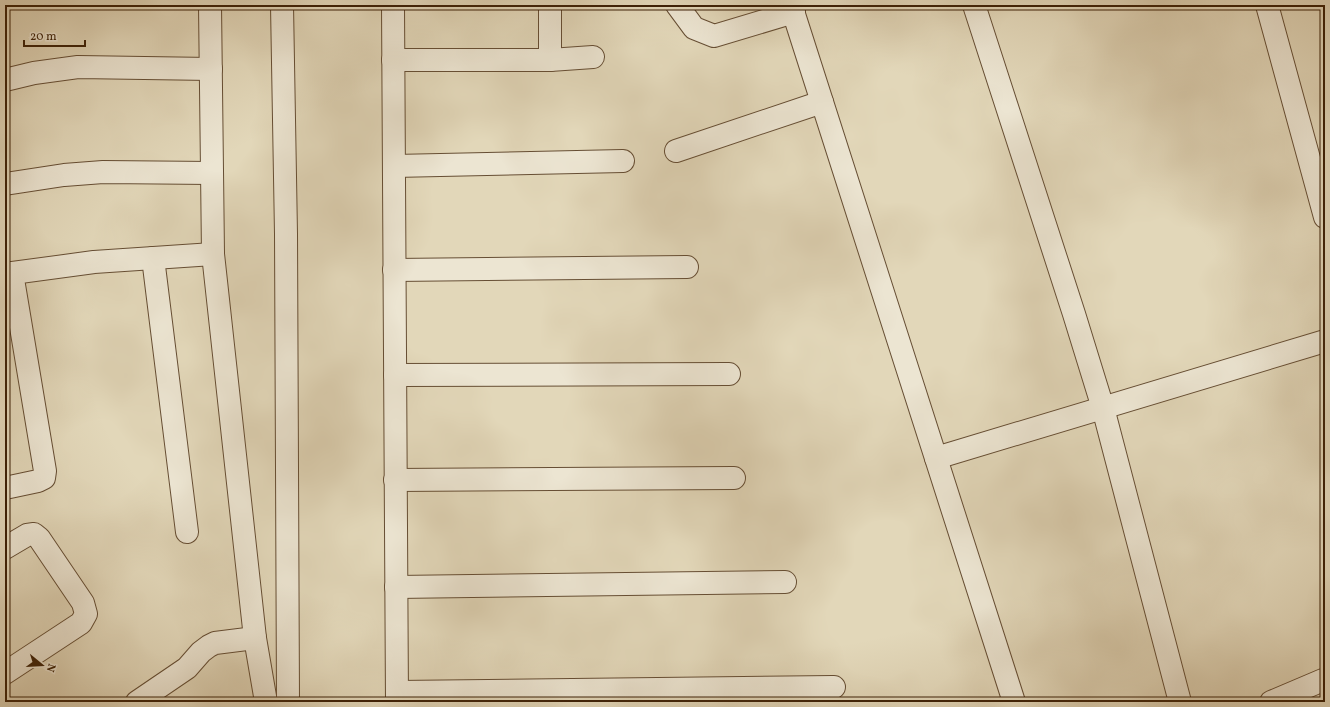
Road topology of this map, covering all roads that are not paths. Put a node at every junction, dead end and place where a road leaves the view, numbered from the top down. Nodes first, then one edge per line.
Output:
1 (210, 5) edge
2 (282, 5) edge
3 (393, 5) edge
4 (550, 5) edge
5 (677, 5) edge
6 (974, 5) edge
7 (1266, 5) edge
8 (792, 9) edge
9 (593, 57) dead end
10 (393, 60) junction
11 (550, 60) junction
12 (211, 69) junction
13 (5, 80) edge
14 (822, 102) junction
15 (676, 151) dead end
16 (623, 161) dead end
17 (394, 166) junction
18 (212, 173) junction
19 (5, 184) edge
20 (1325, 217) edge
21 (214, 254) junction
22 (153, 258) junction
23 (687, 268) dead end
24 (394, 270) junction
25 (8, 274) edge
26 (1325, 341) edge
27 (729, 374) dead end
28 (395, 375) junction
29 (1103, 408) junction
30 (936, 458) junction
31 (734, 478) dead end
32 (395, 480) junction
33 (5, 488) edge
34 (187, 532) dead end
35 (5, 548) edge
36 (785, 582) dead end
37 (396, 587) junction
38 (255, 638) junction
39 (5, 673) edge
40 (1323, 680) dead end
41 (834, 687) dead end
42 (397, 697) edge
43 (137, 702) edge
44 (266, 702) edge
45 (288, 702) edge
46 (1014, 702) edge
47 (1180, 702) edge
48 (1271, 702) edge

1 - 12 street
2 - 45 street
3 - 10 street
4 - 11 street
5 - 8 street
6 - 29 street
7 - 20 street
8 - 14 street
9 - 11 street
10 - 11 street
10 - 17 street
12 - 13 street
12 - 18 street
14 - 15 street
14 - 30 street
16 - 17 street
17 - 24 street
18 - 19 street
18 - 21 street
21 - 22 street
21 - 38 street
22 - 25 street
22 - 34 street
23 - 24 street
24 - 28 street
25 - 33 street
26 - 29 street
27 - 28 street
28 - 32 street
29 - 30 street
29 - 47 street
30 - 46 street
31 - 32 street
32 - 37 street
35 - 39 street
36 - 37 street
37 - 42 street
38 - 43 street
38 - 44 street
40 - 48 street
41 - 42 street

